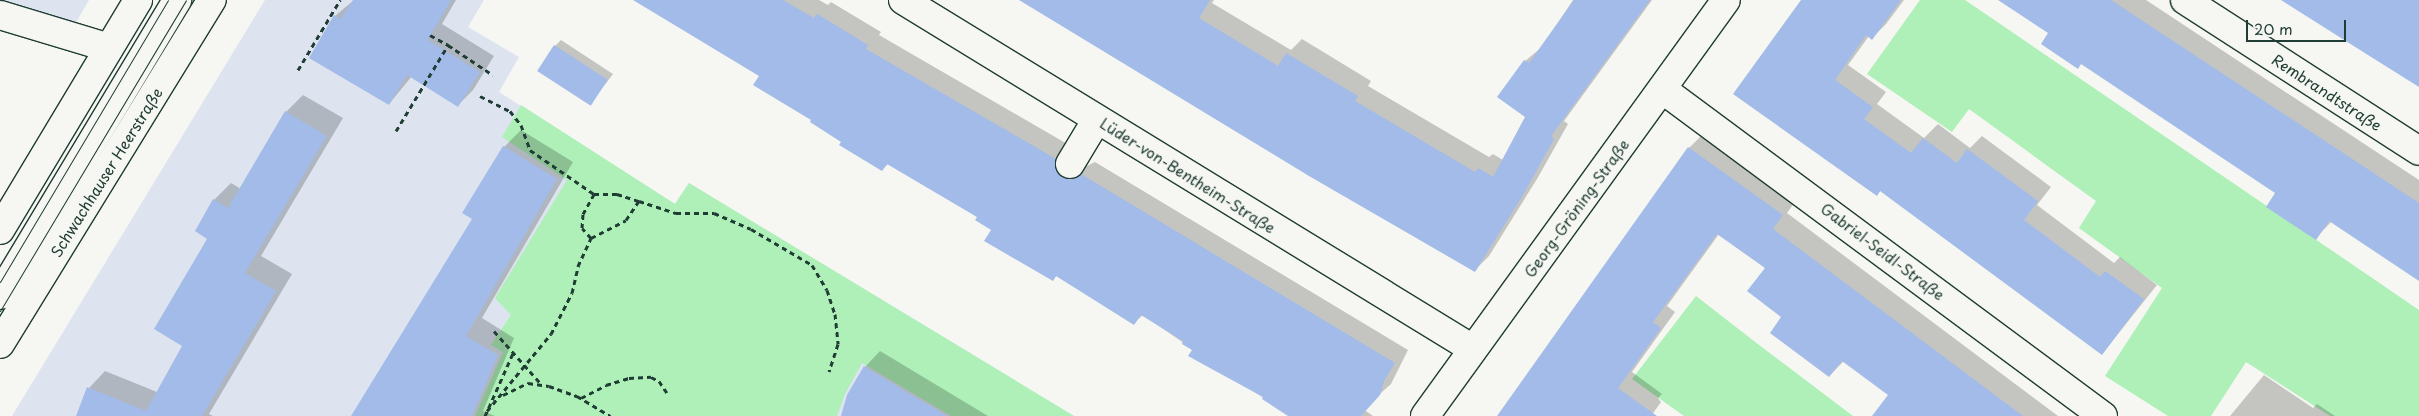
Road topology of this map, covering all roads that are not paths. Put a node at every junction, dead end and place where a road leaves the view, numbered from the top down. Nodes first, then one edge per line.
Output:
1 (138, 0) edge
2 (177, 0) edge
3 (212, 0) edge
4 (903, 0) edge
5 (1726, 0) edge
6 (2185, 0) edge
7 (0, 15) edge
8 (110, 48) junction
9 (1662, 89) junction
10 (1097, 119) junction
11 (2419, 150) edge
12 (1070, 164) dead end
13 (0, 230) edge
14 (0, 295) edge
15 (0, 344) edge
16 (1473, 350) junction
17 (1426, 416) edge
18 (2103, 416) edge

1 - 8 street
2 - 14 street
3 - 15 street, Schwachhauser Heerstraße
4 - 10 street, Lüder-von-Bentheim-Straße
5 - 9 street, Georg-Gröning-Straße
6 - 11 street, Rembrandtstraße
7 - 8 street
8 - 13 street
9 - 16 street, Georg-Gröning-Straße
9 - 18 street, Gabriel-Seidl-Straße
10 - 12 street
10 - 16 street, Lüder-von-Bentheim-Straße
16 - 17 street, Georg-Gröning-Straße

